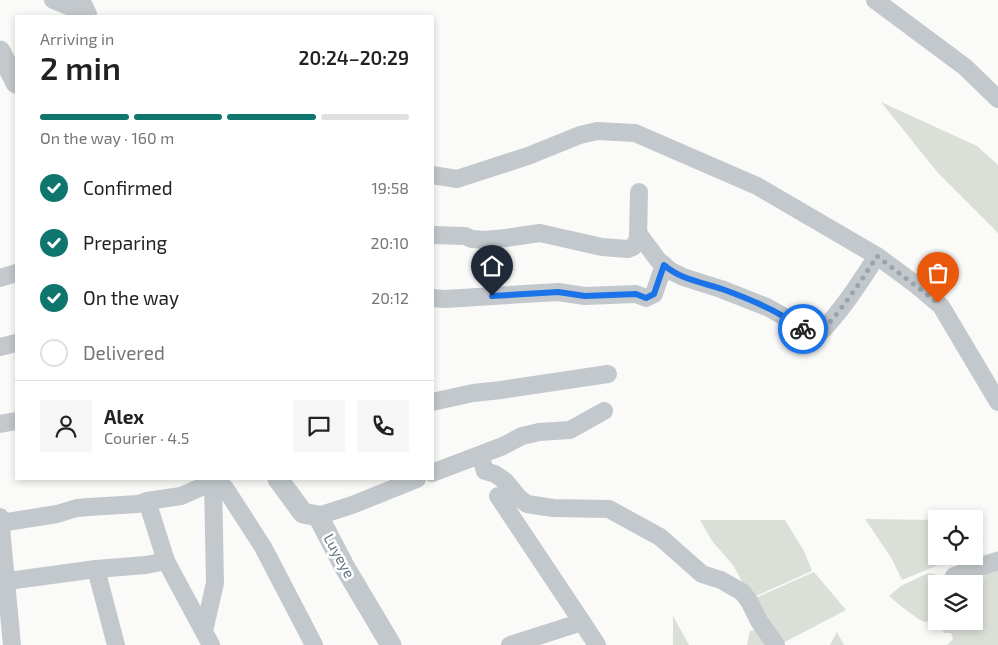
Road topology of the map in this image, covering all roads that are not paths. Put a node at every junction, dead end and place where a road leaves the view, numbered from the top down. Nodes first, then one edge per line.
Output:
1 (53, 0) edge
2 (81, 0) edge
3 (875, 0) edge
4 (0, 51) edge
5 (15, 81) edge
6 (998, 98) edge
7 (434, 174) edge
8 (639, 192) dead end
9 (638, 233) junction
10 (434, 235) edge
11 (877, 256) junction
12 (664, 265) junction
13 (15, 273) edge
14 (0, 278) edge
15 (434, 298) edge
16 (15, 343) edge
17 (0, 347) edge
18 (608, 374) dead end
19 (434, 402) edge
20 (998, 402) edge
21 (604, 411) dead end
22 (15, 421) edge
23 (0, 424) edge
24 (480, 455) junction
25 (434, 472) edge
26 (213, 480) edge
27 (279, 480) edge
28 (414, 480) edge
29 (498, 496) dead end
30 (147, 500) junction
31 (318, 516) junction
32 (0, 517) edge
33 (0, 523) edge
34 (166, 560) junction
35 (998, 561) edge
36 (96, 569) junction
37 (957, 575) edge
38 (3, 582) edge
39 (582, 622) junction
40 (207, 638) edge
41 (12, 645) edge
42 (116, 645) edge
43 (314, 645) edge
44 (391, 645) edge
45 (510, 645) edge
46 (596, 645) edge
47 (776, 645) edge

1 - 2 street
3 - 6 street
4 - 5 street
7 - 11 street
8 - 9 street
9 - 10 street
9 - 12 street
11 - 12 street
11 - 20 street
12 - 15 street
13 - 14 street
16 - 17 street
18 - 19 street
21 - 24 street
22 - 23 street
24 - 25 street
24 - 47 street
26 - 30 street
26 - 40 street
26 - 43 street
27 - 31 street, Luyeye
28 - 31 street
29 - 39 street
30 - 33 street
30 - 34 street
31 - 44 street, Luyeye
32 - 33 street
33 - 38 street
34 - 36 street
34 - 40 street
35 - 37 street
36 - 38 street
36 - 42 street
38 - 41 street
39 - 45 street
39 - 46 street

